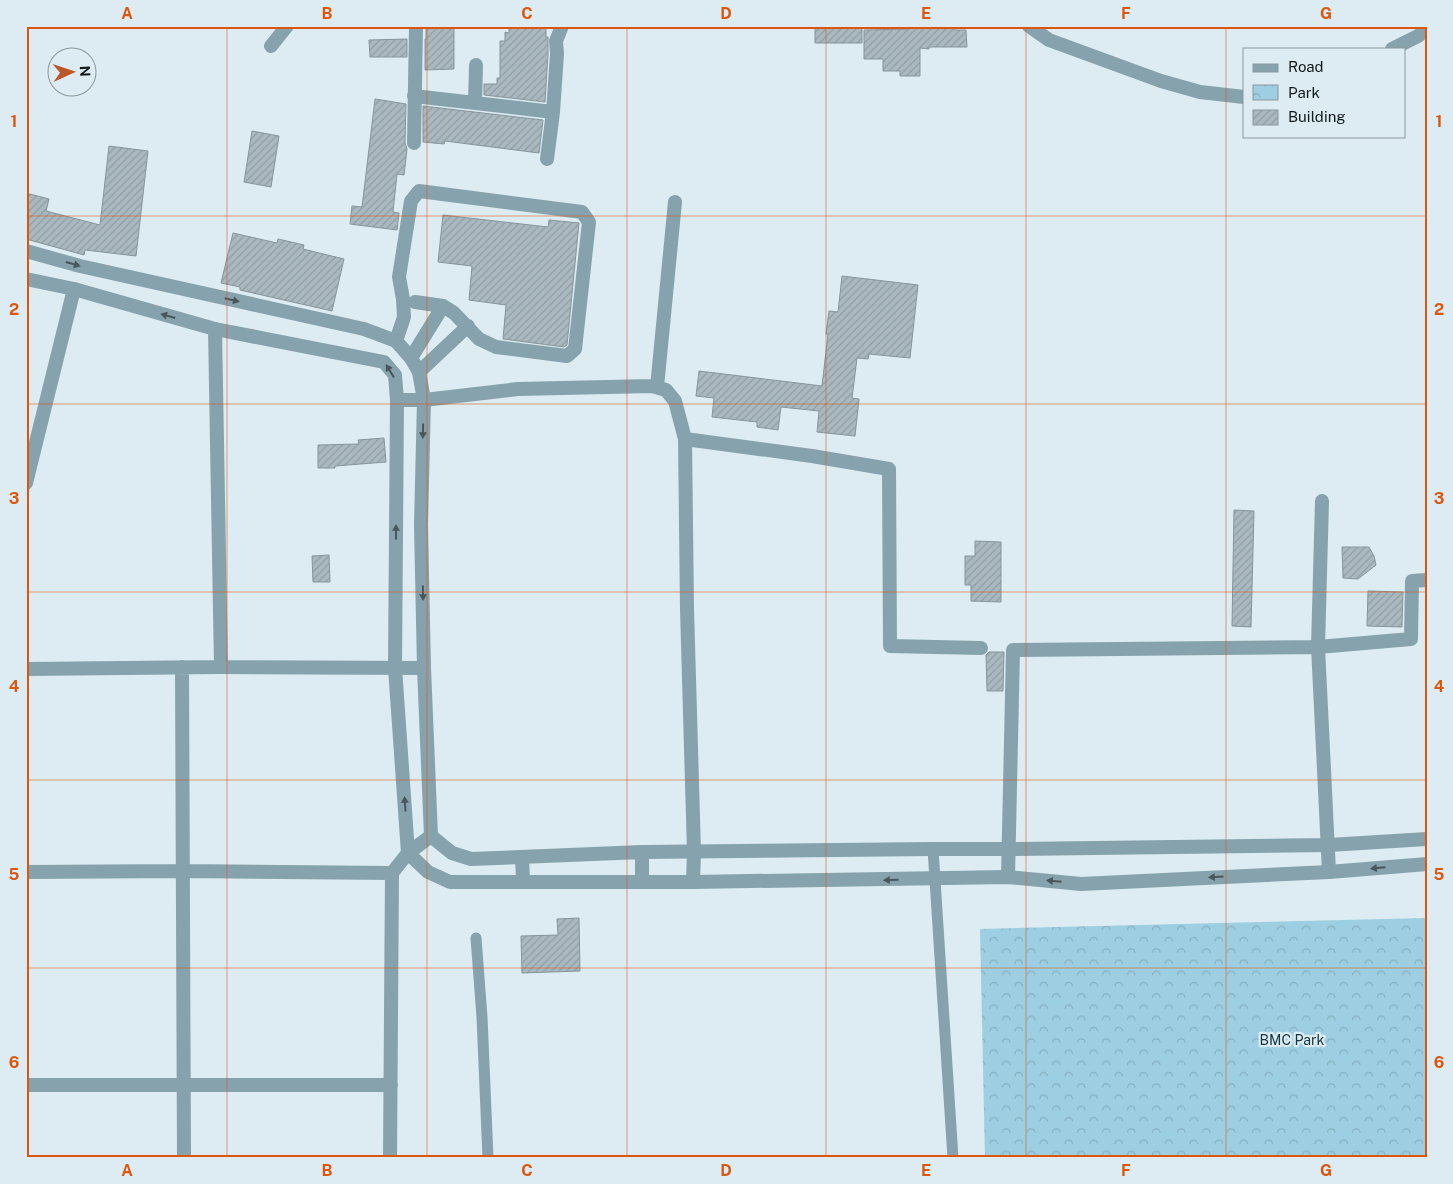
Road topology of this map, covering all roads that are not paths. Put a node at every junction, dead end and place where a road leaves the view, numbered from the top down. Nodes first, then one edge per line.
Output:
1 (286, 26) edge
2 (416, 26) edge
3 (562, 26) edge
4 (1029, 26) edge
5 (1427, 29) edge
6 (271, 46) dead end
7 (1394, 48) edge
8 (476, 65) dead end
9 (414, 96) junction
10 (1243, 97) edge
11 (475, 103) junction
12 (552, 112) junction
13 (414, 143) dead end
14 (547, 159) dead end
15 (675, 202) dead end
16 (26, 251) edge
17 (26, 279) edge
18 (74, 290) junction
19 (415, 302) dead end
20 (443, 306) junction
21 (468, 326) junction
22 (214, 329) junction
23 (396, 341) junction
24 (411, 358) junction
25 (419, 372) junction
26 (657, 387) junction
27 (397, 400) junction
28 (424, 400) junction
29 (685, 439) junction
30 (26, 483) edge
31 (1322, 501) dead end
32 (1427, 580) edge
33 (1318, 647) junction
34 (980, 648) dead end
35 (182, 667) junction
36 (221, 667) junction
37 (395, 668) junction
38 (424, 668) junction
39 (26, 669) edge
40 (431, 836) junction
41 (1427, 839) edge
42 (1329, 845) junction
43 (933, 849) junction
44 (1010, 849) junction
45 (642, 852) junction
46 (694, 852) junction
47 (408, 853) junction
48 (522, 857) junction
49 (1427, 864) edge
50 (183, 871) junction
51 (26, 872) edge
52 (1329, 872) junction
53 (392, 873) junction
54 (1008, 877) junction
55 (934, 880) junction
56 (523, 881) junction
57 (642, 882) junction
58 (693, 882) junction
59 (476, 938) dead end
60 (184, 1085) junction
61 (391, 1085) junction
62 (26, 1086) edge
63 (184, 1158) edge
64 (390, 1158) edge
65 (488, 1158) edge
66 (953, 1158) edge

1 - 6 street
2 - 9 street
3 - 12 street
4 - 10 street
5 - 7 street
8 - 11 street
9 - 11 street
9 - 13 street
11 - 12 street
12 - 14 street
15 - 26 street
16 -> 23 street
17 - 18 street
22 -> 18 street
18 - 30 street
19 - 20 street
20 - 21 street
20 - 24 street
21 - 23 street
21 - 25 street
27 -> 22 street
22 - 36 street
23 - 24 street
24 - 25 street
25 - 28 street
26 - 28 street
26 - 29 street
27 - 28 street
37 -> 27 street
28 -> 38 street
29 - 34 street
29 - 46 street
31 - 33 street
32 - 33 street
33 - 42 street
33 - 44 street
35 - 36 street
35 - 39 street
35 - 50 street
36 - 37 street
37 - 38 street
47 -> 37 street
38 - 40 street
40 - 47 street
40 - 48 street
41 - 42 street
42 - 44 street
42 - 52 street
43 - 44 street
43 - 46 street
43 - 55 lane
44 - 54 street
45 - 46 street
45 - 48 street
45 - 57 street
46 - 58 street
47 - 53 street
47 - 56 street
48 - 56 street
49 -> 52 street
50 - 51 street
50 - 53 street
50 - 60 street
52 -> 54 street
53 - 61 street
54 - 55 street
55 -> 58 street
55 - 66 lane
56 - 57 street
57 - 58 street
59 - 65 lane
60 - 61 street
60 - 62 street
60 - 63 street
61 - 64 street

